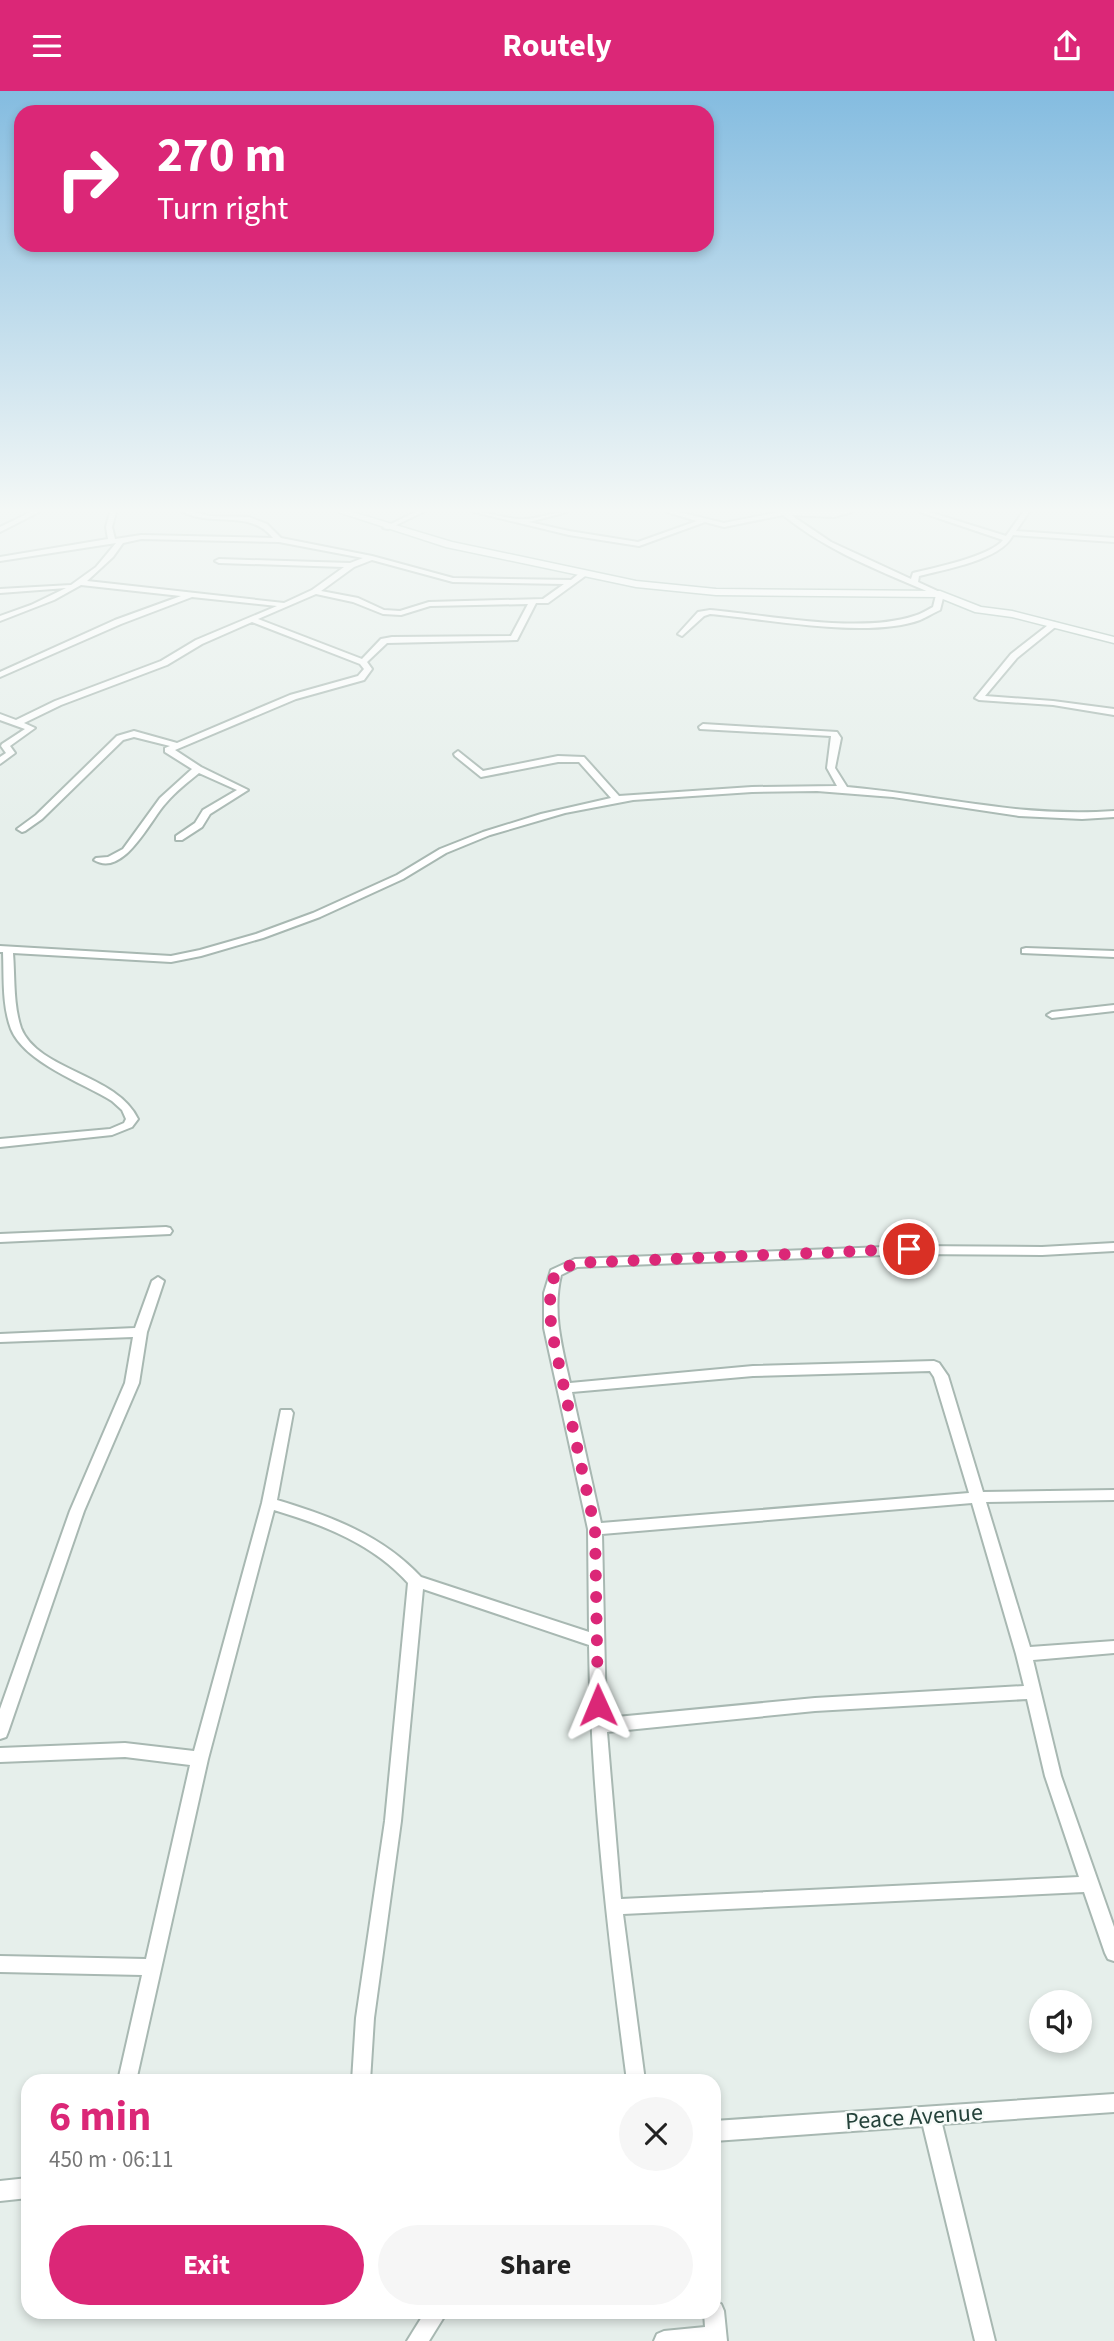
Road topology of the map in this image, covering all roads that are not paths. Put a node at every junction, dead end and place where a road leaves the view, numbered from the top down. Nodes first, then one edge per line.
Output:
1 (134, 617) edge
2 (256, 617) edge
3 (526, 617) edge
4 (698, 617) edge
5 (758, 617) edge
6 (920, 617) edge
7 (1025, 617) edge
8 (251, 619) junction
9 (1055, 624) junction
10 (682, 634) dead end
11 (1114, 640) edge
12 (363, 661) junction
13 (0, 675) edge
14 (1114, 712) edge
15 (0, 717) edge
16 (16, 723) junction
17 (703, 727) dead end
18 (175, 745) junction
19 (458, 754) dead end
20 (0, 761) edge
21 (198, 769) junction
22 (844, 790) junction
23 (617, 799) junction
24 (1114, 814) edge
25 (22, 829) dead end
26 (179, 838) dead end
27 (99, 860) dead end
28 (4, 949) edge
29 (1027, 951) dead end
30 (1114, 954) edge
31 (1114, 1008) edge
32 (6, 1012) edge
33 (1052, 1015) dead end
34 (0, 1143) edge
35 (166, 1231) dead end
36 (0, 1238) edge
37 (1114, 1247) edge
38 (158, 1281) dead end
39 (140, 1332) junction
40 (0, 1338) edge
41 (563, 1388) junction
42 (286, 1413) dead end
43 (1114, 1495) edge
44 (979, 1497) junction
45 (269, 1503) junction
46 (595, 1529) junction
47 (416, 1581) junction
48 (597, 1641) junction
49 (1114, 1647) edge
50 (1024, 1654) junction
51 (1033, 1692) junction
52 (598, 1726) junction
53 (0, 1732) edge
54 (0, 1755) edge
55 (200, 1759) junction
56 (1089, 1884) junction
57 (613, 1907) junction
58 (1114, 1953) edge
59 (0, 1964) edge
60 (153, 1967) junction
61 (129, 2074) edge
62 (361, 2074) edge
63 (635, 2074) edge
64 (1114, 2103) edge
65 (930, 2116) junction
66 (721, 2131) edge
67 (21, 2189) edge
68 (0, 2191) edge
69 (432, 2319) edge
70 (715, 2319) edge
71 (717, 2339) edge
72 (417, 2341) edge
73 (664, 2341) edge
74 (985, 2341) edge

1 - 13 street
2 - 8 street
3 - 12 street
4 - 10 street
5 - 6 street
7 - 9 street
8 - 12 street
8 - 16 street
9 - 11 street
9 - 14 street
12 - 18 street
15 - 16 street
16 - 20 street
17 - 22 street
18 - 21 street
18 - 25 street
19 - 23 street
21 - 26 street
21 - 27 street
22 - 23 street
22 - 24 street
23 - 28 street
28 - 32 street
29 - 30 street
31 - 33 street
32 - 34 street
35 - 36 street
37 - 41 street
38 - 39 street
39 - 40 street
39 - 53 street
41 - 44 street
41 - 46 street
42 - 45 street
43 - 44 street
44 - 46 street
44 - 50 street
45 - 47 street
45 - 55 street
46 - 48 street
47 - 48 street
47 - 62 street
48 - 52 street
49 - 50 street
50 - 51 street
51 - 52 street
51 - 56 street
52 - 57 street
54 - 55 street
55 - 60 street
56 - 57 street
56 - 58 street
57 - 63 street
59 - 60 street
60 - 61 street
64 - 65 street, Peace Avenue
65 - 66 street, Peace Avenue
65 - 74 street
67 - 68 street
69 - 72 street
70 - 71 street
71 - 73 street

